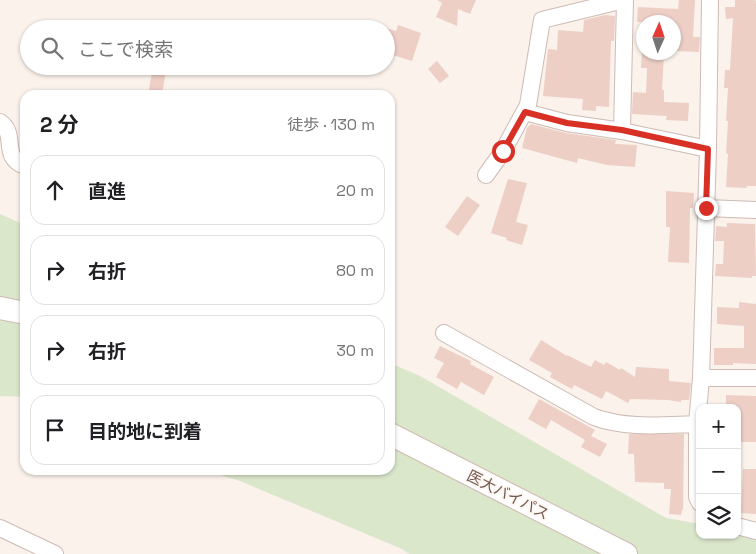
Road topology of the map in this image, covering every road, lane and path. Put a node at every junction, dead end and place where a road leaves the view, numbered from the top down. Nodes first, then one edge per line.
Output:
1 (625, 0) edge
2 (710, 0) edge
3 (525, 112) junction
4 (0, 122) edge
5 (622, 130) junction
6 (708, 149) junction
7 (20, 163) edge
8 (486, 175) dead end
9 (706, 208) junction
10 (756, 210) edge
11 (0, 308) edge
12 (20, 312) edge
13 (444, 334) dead end
14 (701, 378) junction
15 (756, 378) edge
16 (699, 404) edge
17 (696, 424) edge
18 (395, 437) edge
19 (697, 449) edge
20 (697, 494) edge
21 (741, 527) edge
22 (0, 528) edge
23 (756, 531) edge
24 (55, 554) edge
25 (626, 554) edge

1 - 3 street
1 - 5 street
2 - 6 street
3 - 5 street
3 - 8 street
4 - 7 street
5 - 6 street
6 - 9 street
9 - 10 street
9 - 14 street
11 - 12 main road
13 - 17 street
14 - 15 street
14 - 16 street
18 - 25 main road, 医大バイパス
19 - 20 street
21 - 23 street
22 - 24 street

